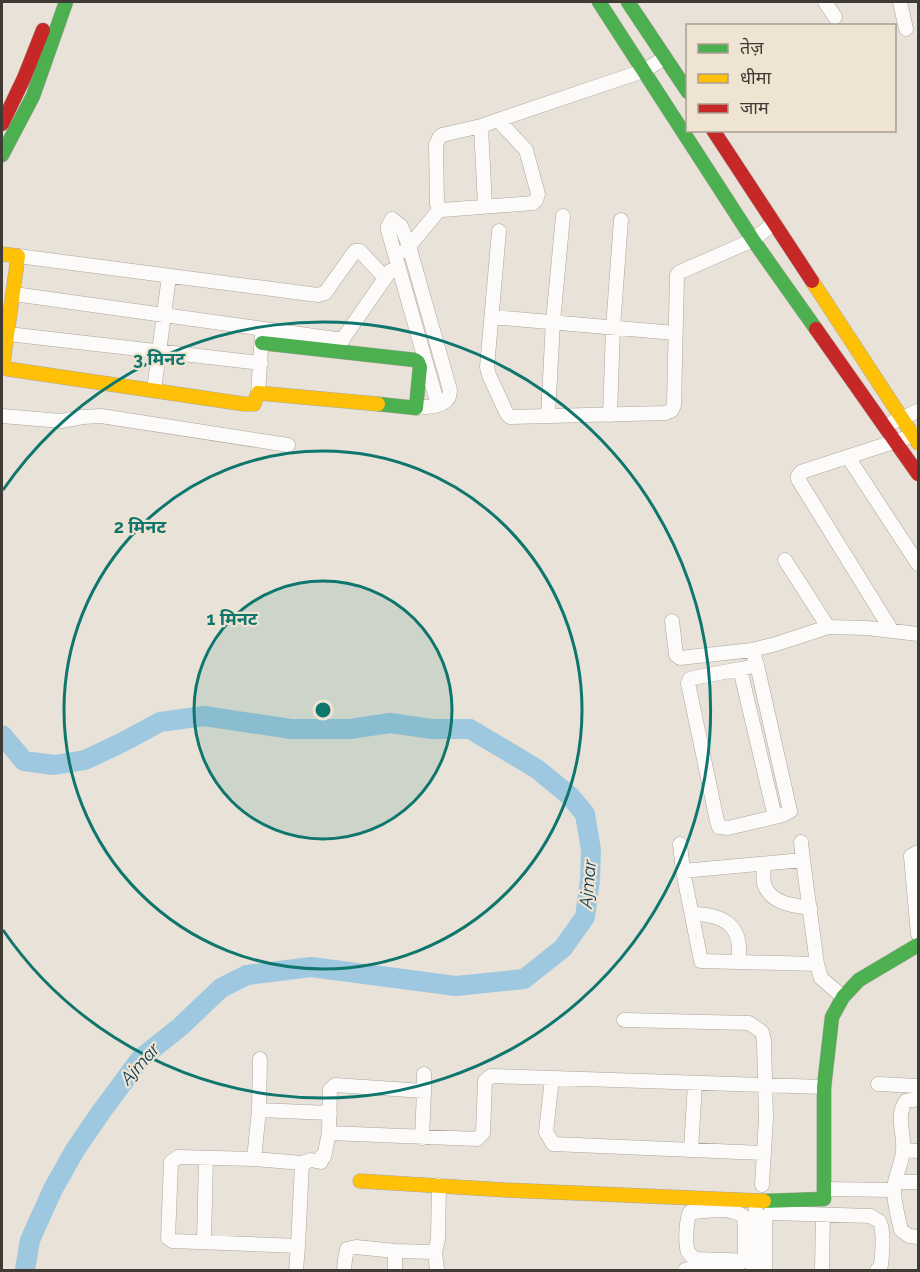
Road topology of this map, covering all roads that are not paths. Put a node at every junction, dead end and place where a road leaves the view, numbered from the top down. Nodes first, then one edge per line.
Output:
1 (53, 2) edge
2 (66, 2) edge
3 (600, 2) edge
4 (628, 2) edge
5 (825, 2) edge
6 (833, 2) edge
7 (900, 2) edge
8 (906, 28) dead end
9 (665, 58) junction
10 (643, 71) junction
11 (686, 90) edge
12 (498, 120) junction
13 (2, 124) edge
14 (481, 126) junction
15 (714, 132) edge
16 (2, 155) edge
17 (485, 206) junction
18 (440, 208) junction
19 (563, 216) dead end
20 (621, 220) dead end
21 (774, 224) junction
22 (499, 231) dead end
23 (753, 240) junction
24 (409, 246) junction
25 (2, 255) edge
26 (18, 256) junction
27 (397, 261) junction
28 (169, 276) junction
29 (385, 278) junction
30 (14, 294) junction
31 (164, 315) junction
32 (492, 317) junction
33 (553, 322) junction
34 (613, 328) junction
35 (675, 333) junction
36 (8, 334) junction
37 (262, 336) junction
38 (339, 345) junction
39 (158, 351) junction
40 (441, 356) junction
41 (425, 360) junction
42 (261, 363) junction
43 (154, 390) junction
44 (258, 393) junction
45 (438, 405) junction
46 (416, 408) junction
47 (918, 411) edge
48 (610, 415) junction
49 (2, 416) edge
50 (548, 416) junction
51 (902, 417) junction
52 (885, 425) junction
53 (917, 437) edge
54 (897, 441) junction
55 (288, 445) dead end
56 (848, 457) junction
57 (918, 474) edge
58 (785, 560) dead end
59 (918, 564) edge
60 (672, 621) dead end
61 (828, 627) junction
62 (892, 631) junction
63 (918, 634) edge
64 (752, 650) junction
65 (691, 663) dead end
66 (757, 665) junction
67 (740, 669) junction
68 (694, 677) junction
69 (775, 817) junction
70 (801, 842) dead end
71 (680, 844) dead end
72 (918, 852) edge
73 (803, 860) junction
74 (763, 864) junction
75 (684, 871) junction
76 (810, 908) junction
77 (692, 914) junction
78 (918, 934) edge
79 (918, 945) edge
80 (738, 962) junction
81 (816, 964) junction
82 (843, 997) junction
83 (624, 1020) dead end
84 (260, 1059) dead end
85 (424, 1074) dead end
86 (552, 1078) junction
87 (695, 1083) junction
88 (878, 1084) dead end
89 (764, 1085) junction
90 (918, 1086) edge
91 (824, 1087) junction
92 (424, 1091) junction
93 (918, 1099) edge
94 (259, 1110) junction
95 (330, 1113) junction
96 (329, 1133) junction
97 (422, 1138) junction
98 (691, 1150) junction
99 (903, 1150) junction
100 (918, 1151) edge
101 (763, 1153) junction
102 (206, 1158) junction
103 (254, 1159) junction
104 (302, 1163) junction
105 (360, 1182) dead end
106 (918, 1182) edge
107 (439, 1185) junction
108 (762, 1185) dead end
109 (895, 1186) junction
110 (824, 1189) junction
111 (756, 1200) junction
112 (823, 1215) junction
113 (918, 1236) edge
114 (204, 1242) junction
115 (298, 1246) junction
116 (395, 1251) junction
117 (435, 1252) junction
118 (747, 1266) edge
119 (296, 1270) edge
120 (344, 1270) edge
121 (395, 1270) edge
122 (437, 1270) edge
123 (685, 1270) edge
124 (765, 1270) edge
125 (822, 1270) edge
126 (877, 1270) edge

1 - 13 street
2 - 16 street
3 - 10 street
4 - 9 street
5 - 6 street
7 - 8 street
9 - 10 street
9 - 11 street
10 - 12 street
10 - 23 street
12 - 14 street
12 - 17 street
14 - 17 street
14 - 18 street
15 - 21 street
17 - 18 street
18 - 24 street
19 - 33 street
20 - 34 street
21 - 23 street
21 - 51 street
22 - 32 street
23 - 35 street
23 - 52 street
24 - 27 street
24 - 27 street
24 - 40 street
25 - 26 street
26 - 28 street
26 - 30 street
27 - 29 street
27 - 41 street
28 - 29 street
28 - 31 street
29 - 38 street
30 - 31 street
30 - 36 street
31 - 37 street
31 - 39 street
32 - 33 street
32 - 50 street
33 - 34 street
33 - 50 street
34 - 35 street
34 - 48 street
35 - 48 street
36 - 39 street
36 - 43 street
37 - 38 street
37 - 42 street
38 - 46 street
39 - 42 street
39 - 43 street
40 - 41 street
40 - 45 street
41 - 45 street
42 - 44 street
43 - 44 street
44 - 46 street
45 - 46 street
47 - 51 street
48 - 50 street
49 - 55 street
51 - 52 street
51 - 53 street
52 - 54 street
53 - 54 street
54 - 56 street
54 - 57 street
56 - 59 street
56 - 62 street
58 - 61 street
60 - 64 street
61 - 62 street
61 - 64 street
62 - 63 street
64 - 66 street
65 - 68 street
66 - 67 street
66 - 69 street
67 - 68 street
67 - 69 street
68 - 69 street
70 - 73 street
71 - 75 street
72 - 78 street
73 - 74 street
73 - 76 street
74 - 75 street
74 - 76 street
75 - 77 street
76 - 81 street
77 - 80 street
77 - 80 street
79 - 82 street
80 - 81 street
81 - 82 street
82 - 91 street
83 - 89 street
84 - 94 street
85 - 92 street
86 - 87 street
86 - 97 street
86 - 98 street
87 - 89 street
87 - 98 street
88 - 90 street
89 - 91 street
89 - 101 street
91 - 110 street
92 - 95 street
92 - 97 street
93 - 99 street
94 - 95 street
94 - 103 street
95 - 96 street
96 - 97 street
96 - 104 street
98 - 101 street
99 - 100 street
99 - 109 street
101 - 108 street
102 - 103 street
102 - 114 street
102 - 114 street
103 - 104 street
104 - 115 street
105 - 107 street
106 - 109 street
107 - 111 street
107 - 117 street
109 - 110 street
109 - 113 street
110 - 111 street
111 - 118 street
112 - 124 street
112 - 125 street
112 - 126 street
114 - 115 street
115 - 119 street
116 - 117 street
116 - 120 street
116 - 121 street
117 - 122 street
118 - 118 street
118 - 123 street

